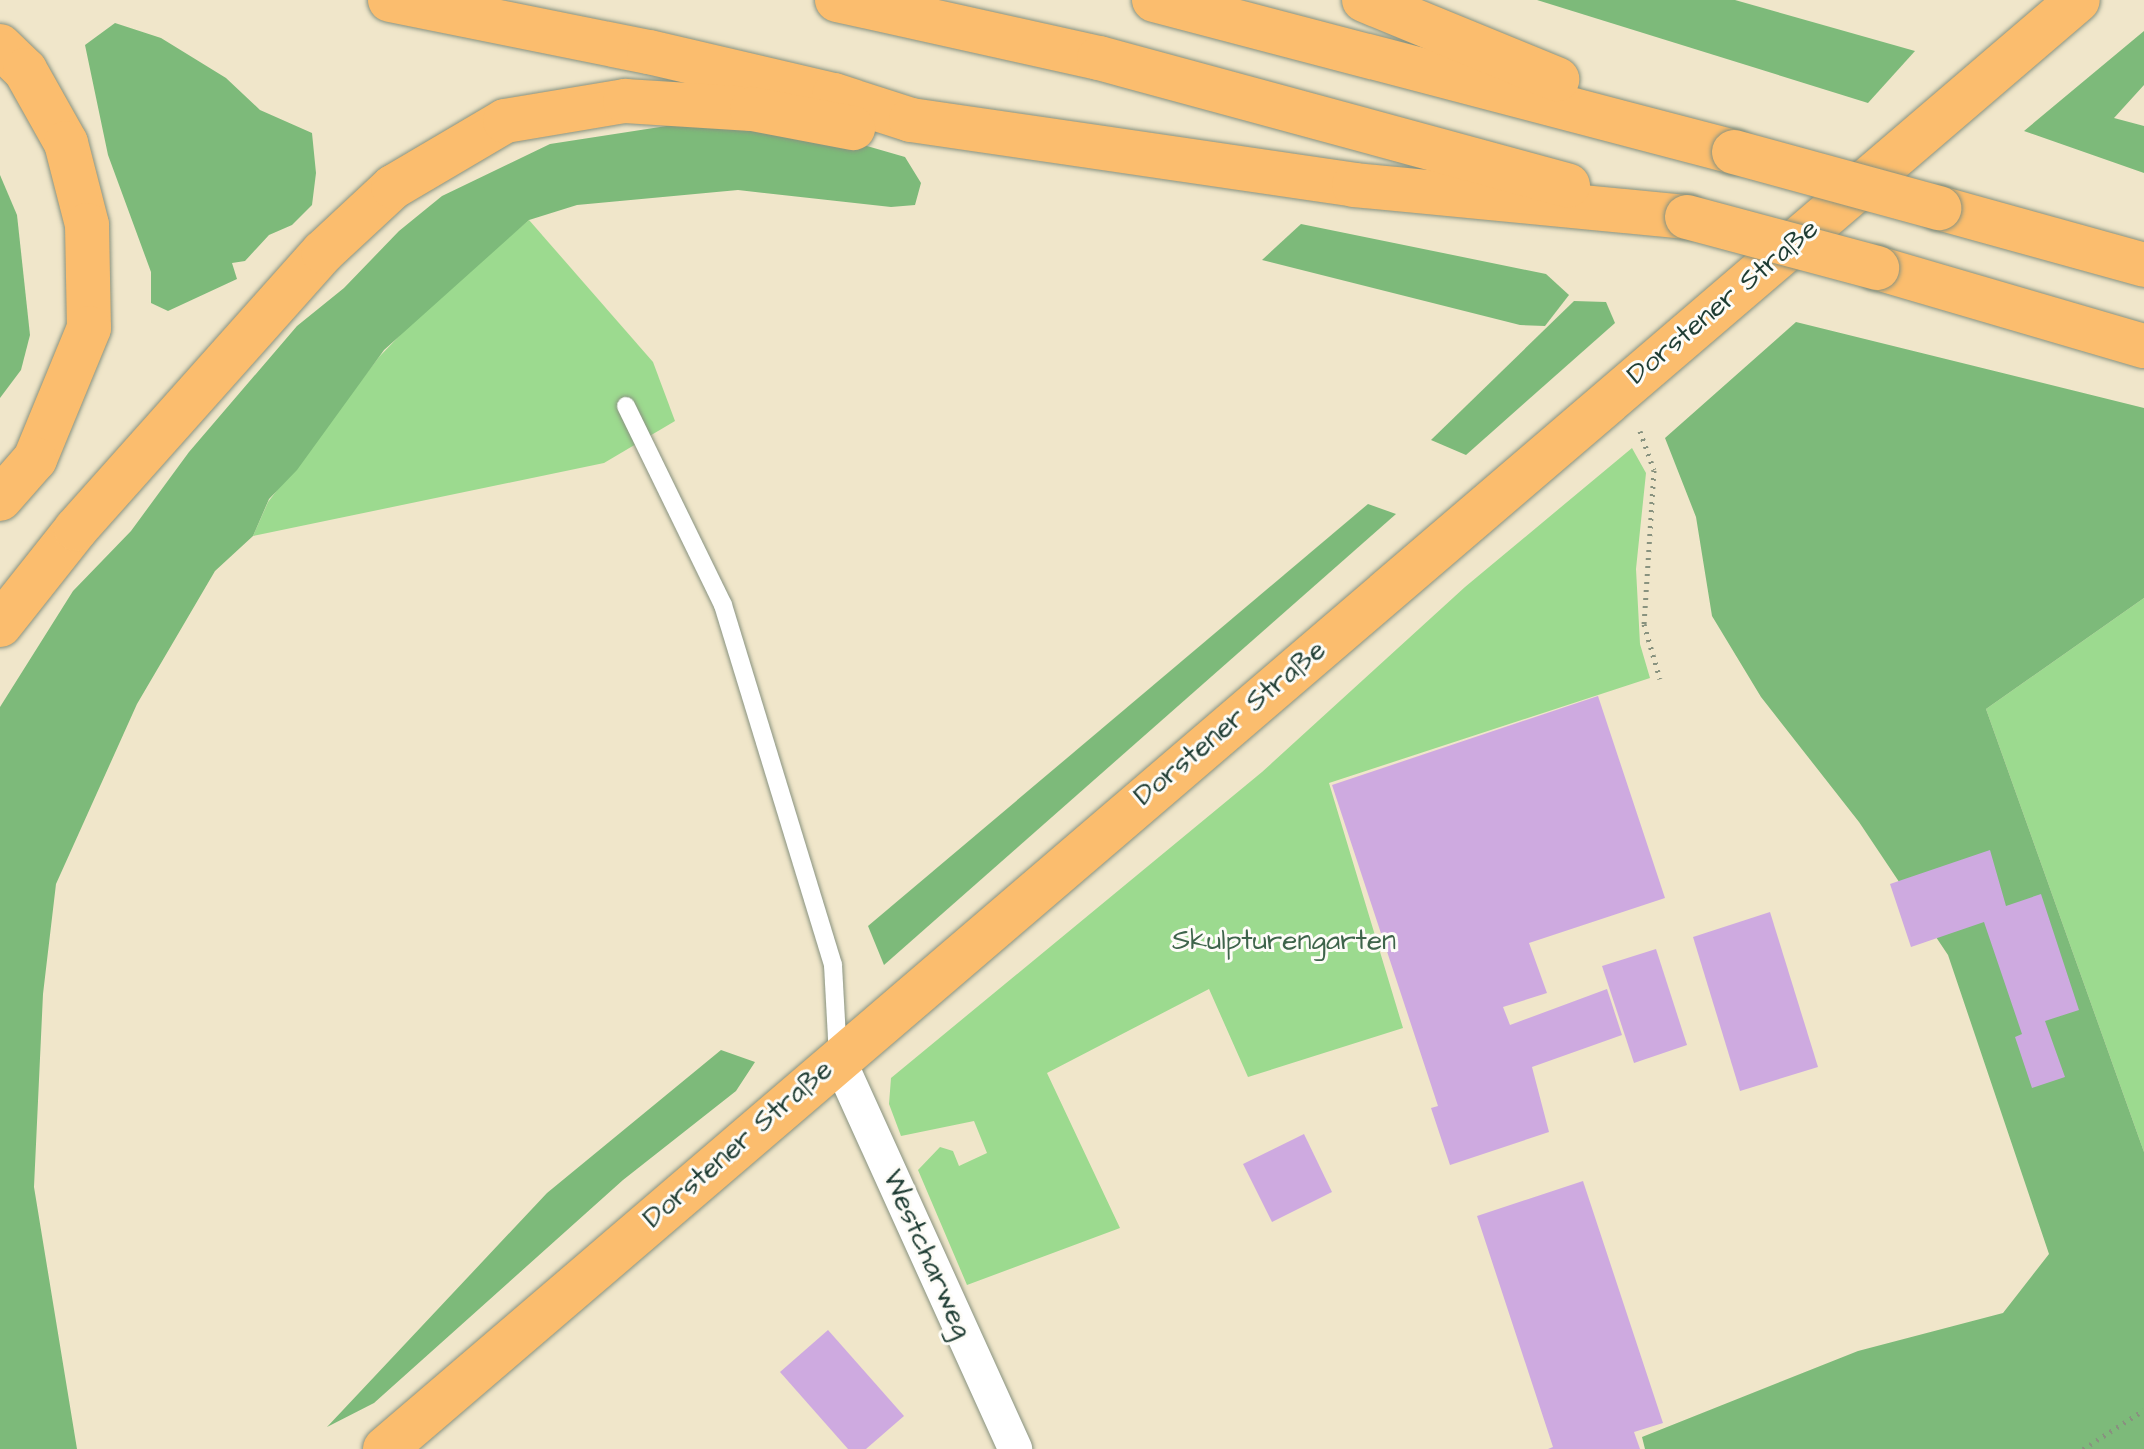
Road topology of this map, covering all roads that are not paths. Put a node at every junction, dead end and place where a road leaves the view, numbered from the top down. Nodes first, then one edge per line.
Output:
1 (390, 0) edge
2 (837, 0) edge
3 (1154, 0) edge
4 (1364, 0) edge
5 (2078, 0) edge
6 (0, 46) edge
7 (911, 120) junction
8 (1734, 152) junction
9 (1687, 217) junction
10 (2144, 265) edge
11 (2144, 346) edge
12 (626, 406) dead end
13 (0, 499) edge
14 (0, 625) edge
15 (838, 1058) junction
16 (385, 1449) edge
17 (1015, 1449) edge

1 - 7 main road
2 - 9 main road
3 - 8 main road
4 - 8 main road
5 - 15 main road, Dorstener Straße
6 - 13 main road
7 - 9 main road
7 - 14 main road
8 - 10 main road, bridge
9 - 11 main road, bridge
12 - 15 lane
15 - 16 main road, Dorstener Straße
15 - 17 street, Westcharweg

